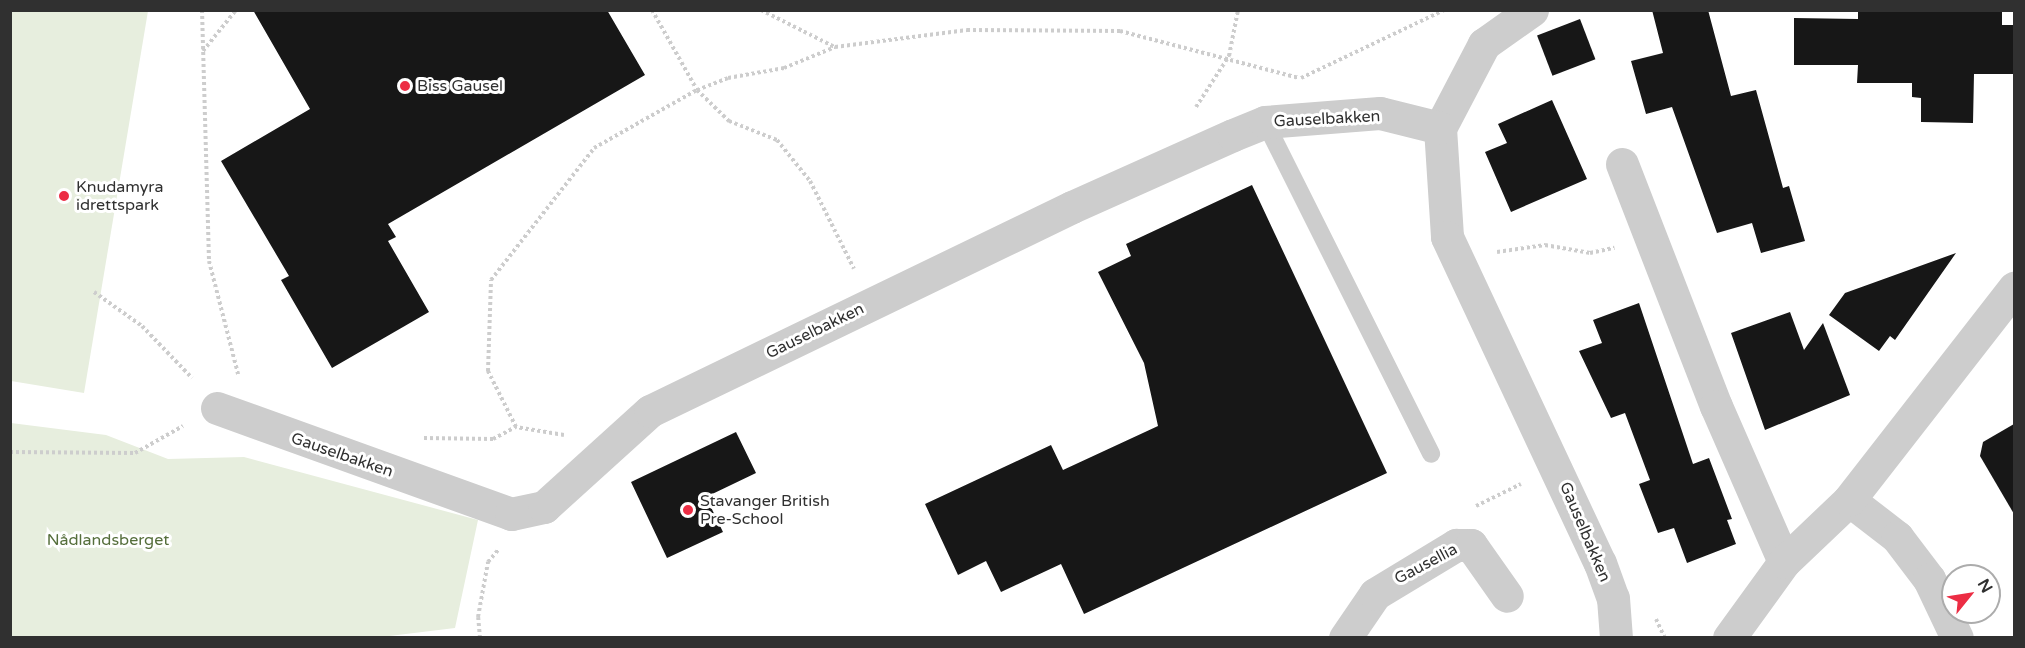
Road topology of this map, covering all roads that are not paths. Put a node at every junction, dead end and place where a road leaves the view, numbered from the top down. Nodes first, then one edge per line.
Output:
1 (1532, 10) edge
2 (1265, 122) junction
3 (1440, 128) junction
4 (1622, 164) dead end
5 (2014, 288) edge
6 (218, 408) road end
7 (1431, 454) dead end
8 (1849, 500) junction
9 (1784, 562) junction
10 (1507, 596) dead end
11 (1345, 638) edge
12 (1616, 638) edge
13 (1729, 638) edge
14 (1957, 638) edge

1 - 3 street
2 - 3 street, Gauselbakken
2 - 6 street, Gauselbakken
2 - 7 lane
3 - 12 street, Gauselbakken
4 - 9 street
5 - 8 street
8 - 9 street
8 - 14 street
9 - 13 street
10 - 11 street, Gausellia

